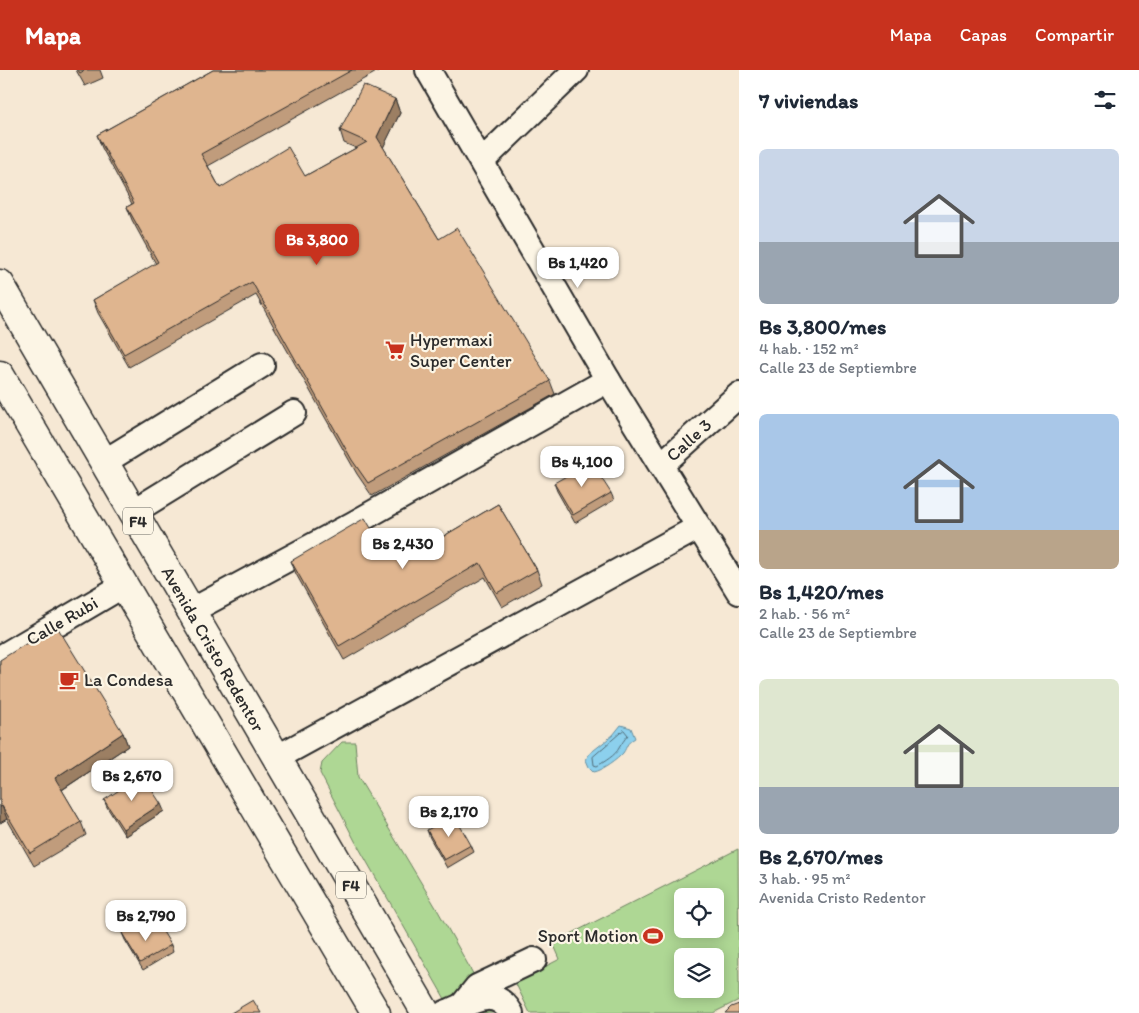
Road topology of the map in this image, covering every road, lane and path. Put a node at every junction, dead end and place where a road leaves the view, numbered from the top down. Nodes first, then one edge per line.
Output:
1 (428, 70) edge
2 (576, 70) edge
3 (482, 161) junction
4 (0, 284) edge
5 (262, 365) dead end
6 (0, 374) edge
7 (608, 380) junction
8 (739, 395) edge
9 (294, 413) dead end
10 (104, 462) junction
11 (661, 465) junction
12 (133, 512) junction
13 (699, 527) junction
14 (124, 585) junction
15 (739, 592) edge
16 (191, 611) junction
17 (0, 658) edge
18 (276, 758) junction
19 (534, 960) dead end
20 (453, 1010) edge
21 (376, 1013) edge
22 (426, 1013) edge
23 (511, 1013) edge

1 - 3 street
2 - 3 street
3 - 7 street
4 - 10 highway, Avenida Cristo Redentor / F4
5 - 10 street
6 - 14 highway, F4
7 - 11 street
7 - 16 street
8 - 11 street, Calle 3
9 - 12 street
10 - 12 highway, Avenida Cristo Redentor / F4
11 - 13 street
12 - 16 highway, Avenida Cristo Redentor / F4
13 - 15 street
13 - 18 street
14 - 17 street, Calle Rubi
14 - 21 highway, F4
16 - 18 highway, Avenida Cristo Redentor / F4
18 - 22 highway, Avenida Cristo Redentor / F4
19 - 20 street
20 - 23 street

